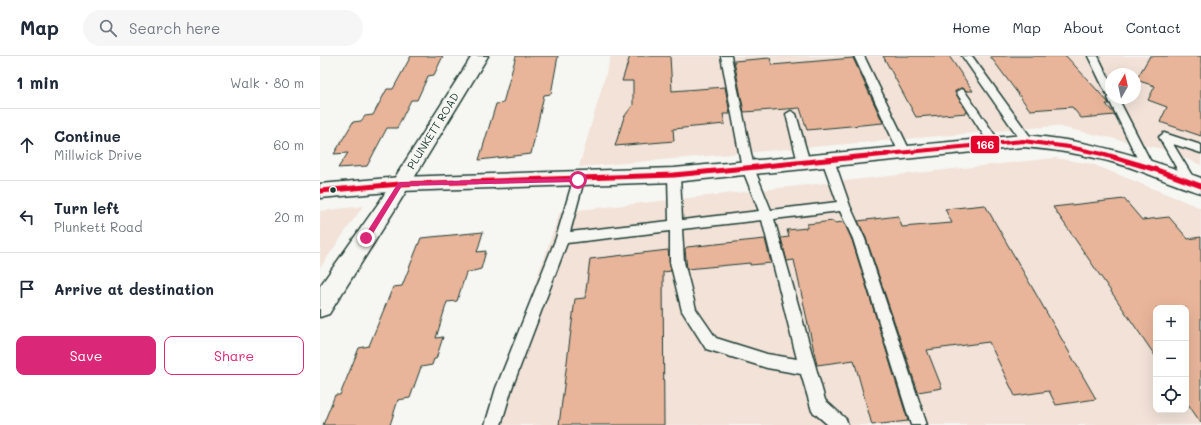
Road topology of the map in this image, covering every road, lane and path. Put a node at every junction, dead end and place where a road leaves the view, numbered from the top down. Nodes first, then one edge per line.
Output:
1 (480, 56) edge
2 (726, 56) edge
3 (859, 56) edge
4 (967, 56) edge
5 (1093, 56) edge
6 (1105, 81) edge
7 (961, 92) dead end
8 (1116, 104) edge
9 (791, 114) dead end
10 (1028, 142) junction
11 (995, 144) junction
12 (1201, 149) edge
13 (906, 153) junction
14 (828, 160) junction
15 (804, 163) junction
16 (1147, 166) junction
17 (748, 168) junction
18 (674, 175) junction
19 (578, 180) junction
20 (400, 184) junction
21 (1195, 184) edge
22 (320, 191) edge
23 (844, 206) junction
24 (767, 215) junction
25 (676, 226) junction
26 (562, 238) junction
27 (320, 306) edge
28 (808, 368) junction
29 (493, 425) edge
30 (840, 425) edge
31 (919, 425) edge

1 - 20 street, PLUNKETT ROAD
2 - 17 lane
3 - 13 lane
4 - 10 lane
5 - 6 lane
7 - 11 lane
8 - 16 lane
9 - 15 lane
10 - 11 street
10 - 16 street
11 - 13 street
12 - 21 lane
13 - 14 street
14 - 15 street
14 - 23 lane
15 - 17 street
16 - 21 street
17 - 18 street
17 - 24 lane
18 - 19 street
18 - 25 lane
19 - 20 street
19 - 26 lane
20 - 22 street
20 - 27 street, PLUNKETT ROAD
23 - 24 lane
23 - 31 lane
24 - 25 lane
24 - 28 lane
25 - 26 lane
25 - 28 lane
26 - 29 lane
28 - 30 lane

